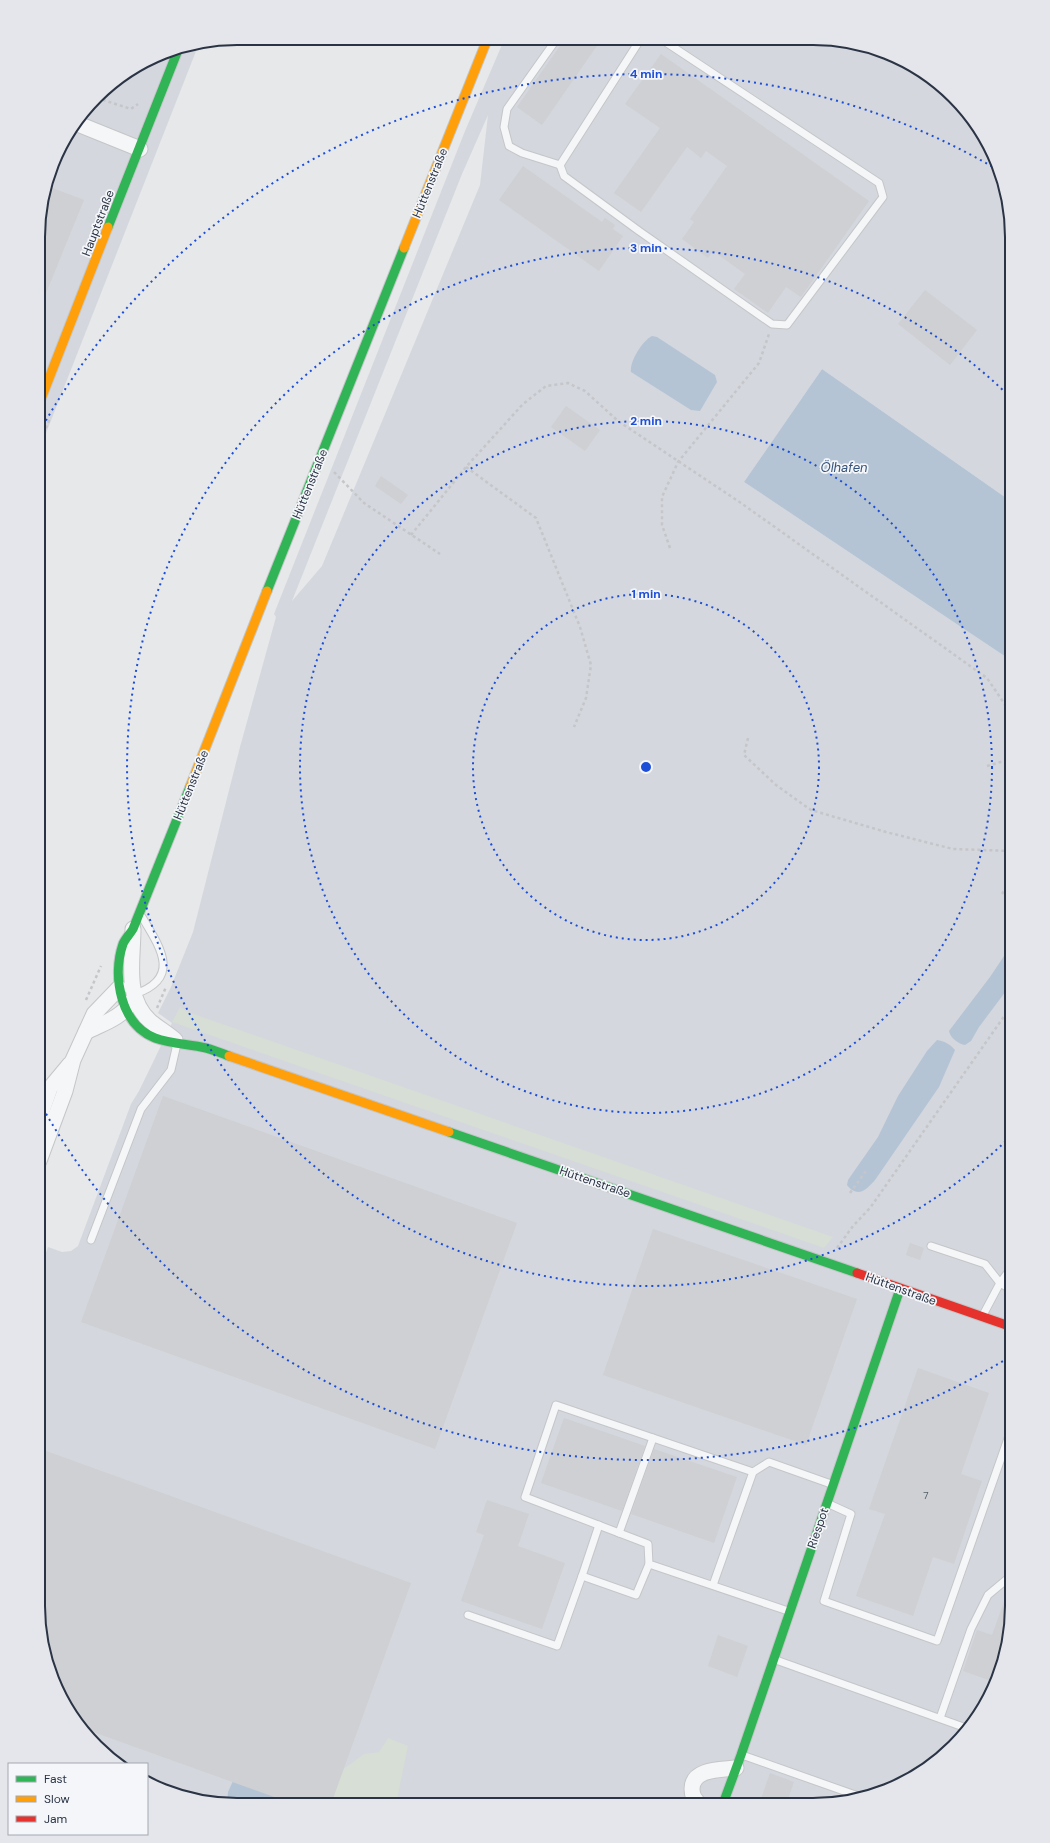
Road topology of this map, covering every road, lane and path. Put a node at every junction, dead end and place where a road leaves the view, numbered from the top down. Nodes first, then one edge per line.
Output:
1 (485, 45) edge
2 (552, 45) edge
3 (637, 45) edge
4 (670, 45) edge
5 (176, 55) edge
6 (103, 100) edge
7 (138, 104) dead end
8 (81, 125) edge
9 (140, 149) junction
10 (560, 164) junction
11 (772, 324) junction
12 (45, 389) edge
13 (320, 460) junction
14 (678, 462) junction
15 (466, 467) junction
16 (411, 534) junction
17 (670, 548) dead end
18 (440, 554) dead end
19 (1005, 705) edge
20 (574, 727) dead end
21 (748, 738) dead end
22 (1005, 760) edge
23 (987, 766) dead end
24 (1005, 851) edge
25 (1005, 890) edge
26 (1002, 894) dead end
27 (140, 913) junction
28 (134, 929) junction
29 (119, 988) junction
30 (135, 994) junction
31 (127, 1010) junction
32 (1005, 1015) edge
33 (86, 1032) junction
34 (177, 1042) junction
35 (73, 1060) junction
36 (45, 1102) edge
37 (45, 1143) edge
38 (866, 1171) dead end
39 (850, 1193) dead end
40 (91, 1240) dead end
41 (931, 1246) dead end
42 (827, 1263) junction
43 (1005, 1276) edge
44 (1000, 1283) junction
45 (1005, 1286) edge
46 (900, 1289) junction
47 (982, 1317) junction
48 (1005, 1325) edge
49 (653, 1438) junction
50 (1005, 1446) edge
51 (753, 1472) junction
52 (833, 1485) junction
53 (827, 1503) junction
54 (599, 1525) junction
55 (619, 1533) junction
56 (649, 1564) junction
57 (582, 1576) junction
58 (1005, 1581) edge
59 (713, 1586) junction
60 (790, 1612) junction
61 (468, 1615) dead end
62 (774, 1659) junction
63 (940, 1718) junction
64 (962, 1726) edge
65 (739, 1761) junction
66 (850, 1794) edge
67 (695, 1798) edge
68 (725, 1798) edge

1 - 13 street, Hüttenstraße
2 - 10 lane
3 - 10 lane
4 - 11 lane
5 - 9 street, Hauptstraße
6 - 7 path
8 - 9 street
9 - 12 street, Hauptstraße
10 - 11 lane
11 - 14 path
13 - 16 path
13 - 27 street, Hüttenstraße
14 - 15 path
14 - 17 path
14 - 19 path
15 - 16 path
15 - 20 path
16 - 18 path
21 - 24 path
22 - 23 path
25 - 26 path
27 - 28 street, Hüttenstraße
27 - 30 lane
28 - 29 street, Hüttenstraße
28 - 30 street, Hüttenstraße
29 - 31 street, Hüttenstraße
29 - 33 street
30 - 31 street
30 - 34 street, Hüttenstraße
31 - 33 street
31 - 34 street, Hüttenstraße
32 - 42 path
33 - 35 street
34 - 40 lane
34 - 42 street, Hüttenstraße
35 - 36 street
35 - 37 street
38 - 39 path
41 - 44 lane
42 - 46 street, Hüttenstraße
43 - 44 lane
44 - 45 lane
44 - 47 lane
46 - 47 street, Hüttenstraße
46 - 52 street, Riespot
47 - 48 street, Hüttenstraße
49 - 51 lane
49 - 54 lane
49 - 55 lane
50 - 53 lane
51 - 52 lane
51 - 59 lane
52 - 53 street, Riespot
53 - 60 street, Riespot
54 - 55 lane
54 - 57 lane
55 - 56 lane
56 - 57 lane
56 - 59 lane
57 - 61 lane
58 - 63 lane
59 - 60 lane
60 - 62 street, Riespot
62 - 63 lane
62 - 65 street, Riespot
63 - 64 lane
65 - 66 lane
65 - 67 street
65 - 68 street, Riespot

